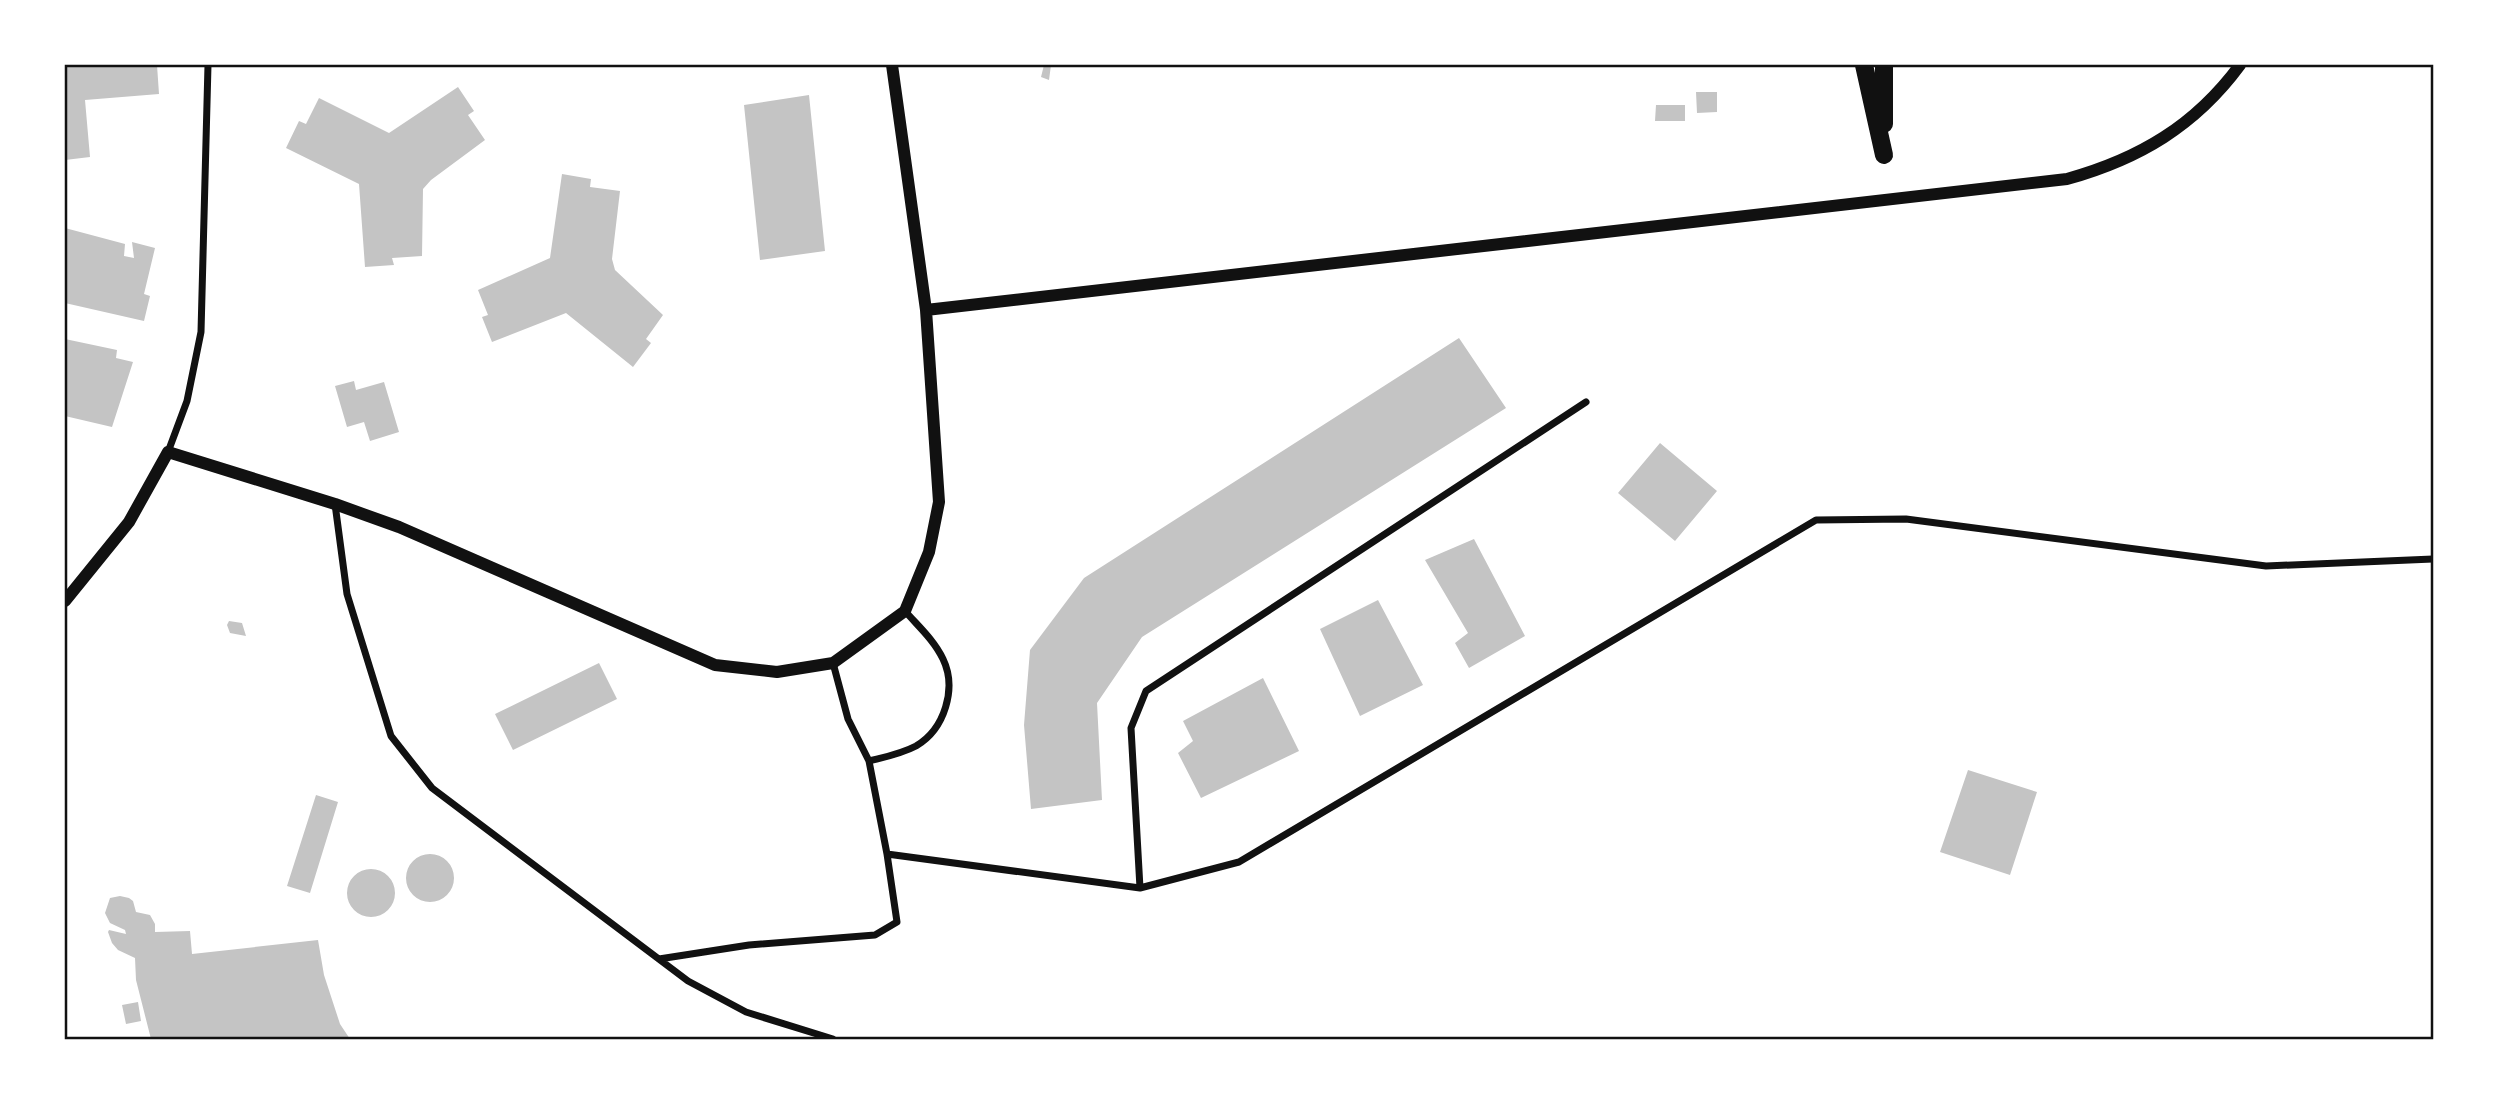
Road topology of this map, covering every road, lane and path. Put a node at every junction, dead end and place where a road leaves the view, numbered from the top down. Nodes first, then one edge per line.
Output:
1 (208, 65) edge
2 (892, 65) edge
3 (1864, 65) edge
4 (1884, 65) edge
5 (2240, 65) edge
6 (926, 310) junction
7 (1586, 402) dead end
8 (168, 452) junction
9 (335, 504) junction
10 (2433, 559) edge
11 (65, 601) edge
12 (905, 611) junction
13 (833, 663) junction
14 (869, 761) junction
15 (887, 854) junction
16 (1140, 888) junction
17 (659, 959) junction
18 (833, 1039) edge

1 - 8 street
2 - 6 street
3 - 4 main road
5 - 6 street
6 - 12 street
7 - 16 street
8 - 9 street
8 - 11 street
9 - 13 street
9 - 17 street
10 - 16 street
12 - 13 street
12 - 14 street
13 - 14 street
14 - 15 street
15 - 16 street
15 - 17 street
17 - 18 street

